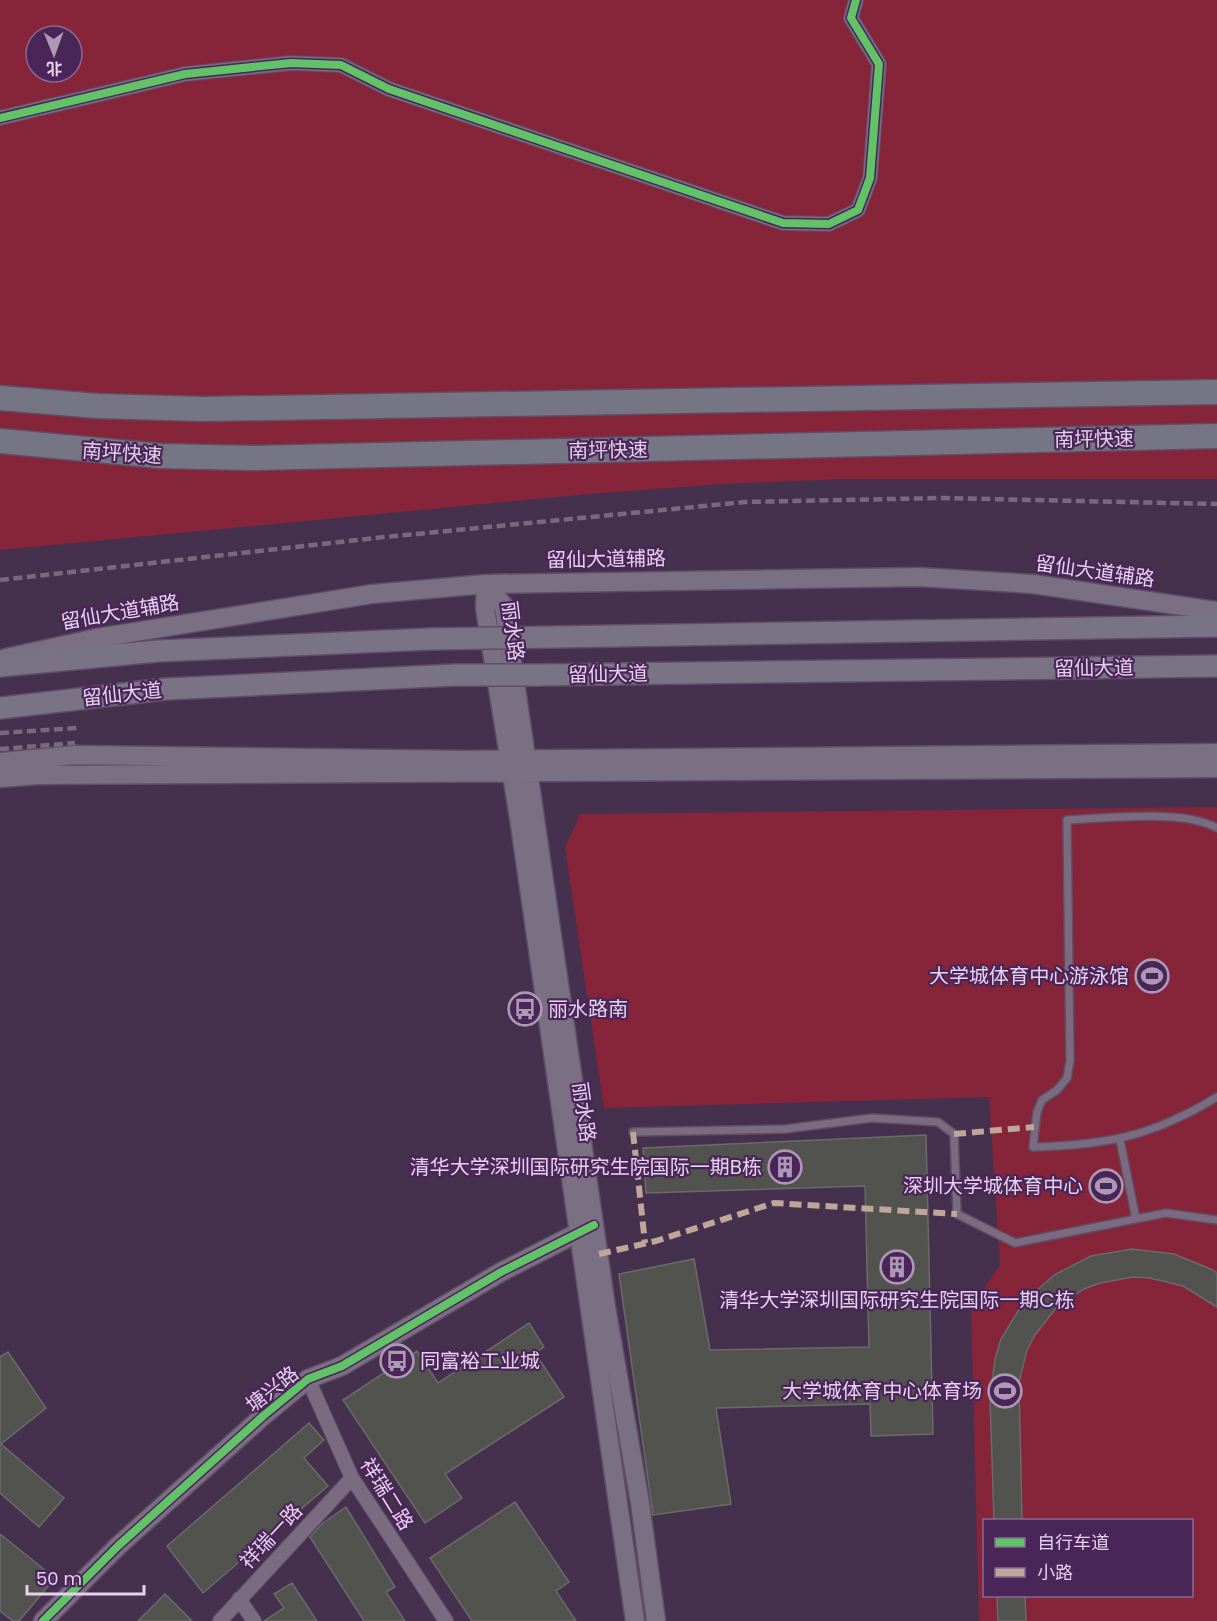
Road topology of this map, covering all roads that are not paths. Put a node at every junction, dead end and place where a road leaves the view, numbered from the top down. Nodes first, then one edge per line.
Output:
1 (856, 0) edge
2 (0, 118) edge
3 (1217, 392) edge
4 (0, 398) edge
5 (1217, 436) edge
6 (0, 441) edge
7 (486, 584) junction
8 (1217, 611) edge
9 (1217, 626) edge
10 (0, 660) edge
11 (0, 666) edge
12 (1217, 666) edge
13 (0, 708) edge
14 (1217, 753) edge
15 (0, 762) edge
16 (520, 766) junction
17 (1217, 768) edge
18 (0, 778) edge
19 (1217, 828) edge
20 (1217, 1096) edge
21 (633, 1132) dead end
22 (1120, 1140) junction
23 (1136, 1219) junction
24 (1217, 1220) edge
25 (587, 1228) junction
26 (308, 1380) junction
27 (352, 1478) junction
28 (239, 1599) junction
29 (43, 1621) edge
30 (220, 1621) edge
31 (254, 1621) edge
32 (446, 1621) edge
33 (635, 1621) edge
34 (656, 1621) edge

1 - 2 street
3 - 4 highway
5 - 6 highway, 南坪快速
7 - 8 main road, 留仙大道辅路
7 - 10 main road, 留仙大道辅路
7 - 16 main road, 丽水路
9 - 11 main road, 留仙大道, bridge
12 - 13 main road, 留仙大道, bridge
14 - 16 main road
15 - 16 main road
16 - 17 main road
16 - 18 main road
16 - 25 main road, 丽水路
19 - 22 lane
20 - 22 lane
21 - 23 lane
22 - 23 lane
23 - 24 lane
25 - 26 main road, 塘兴路
25 - 33 main road, 丽水路
25 - 34 main road, 丽水路
26 - 27 street, 祥瑞二路
26 - 29 main road, 塘兴路
27 - 28 street, 祥瑞一路
27 - 32 street, 祥瑞二路
28 - 30 street, 祥瑞一路
28 - 31 street

